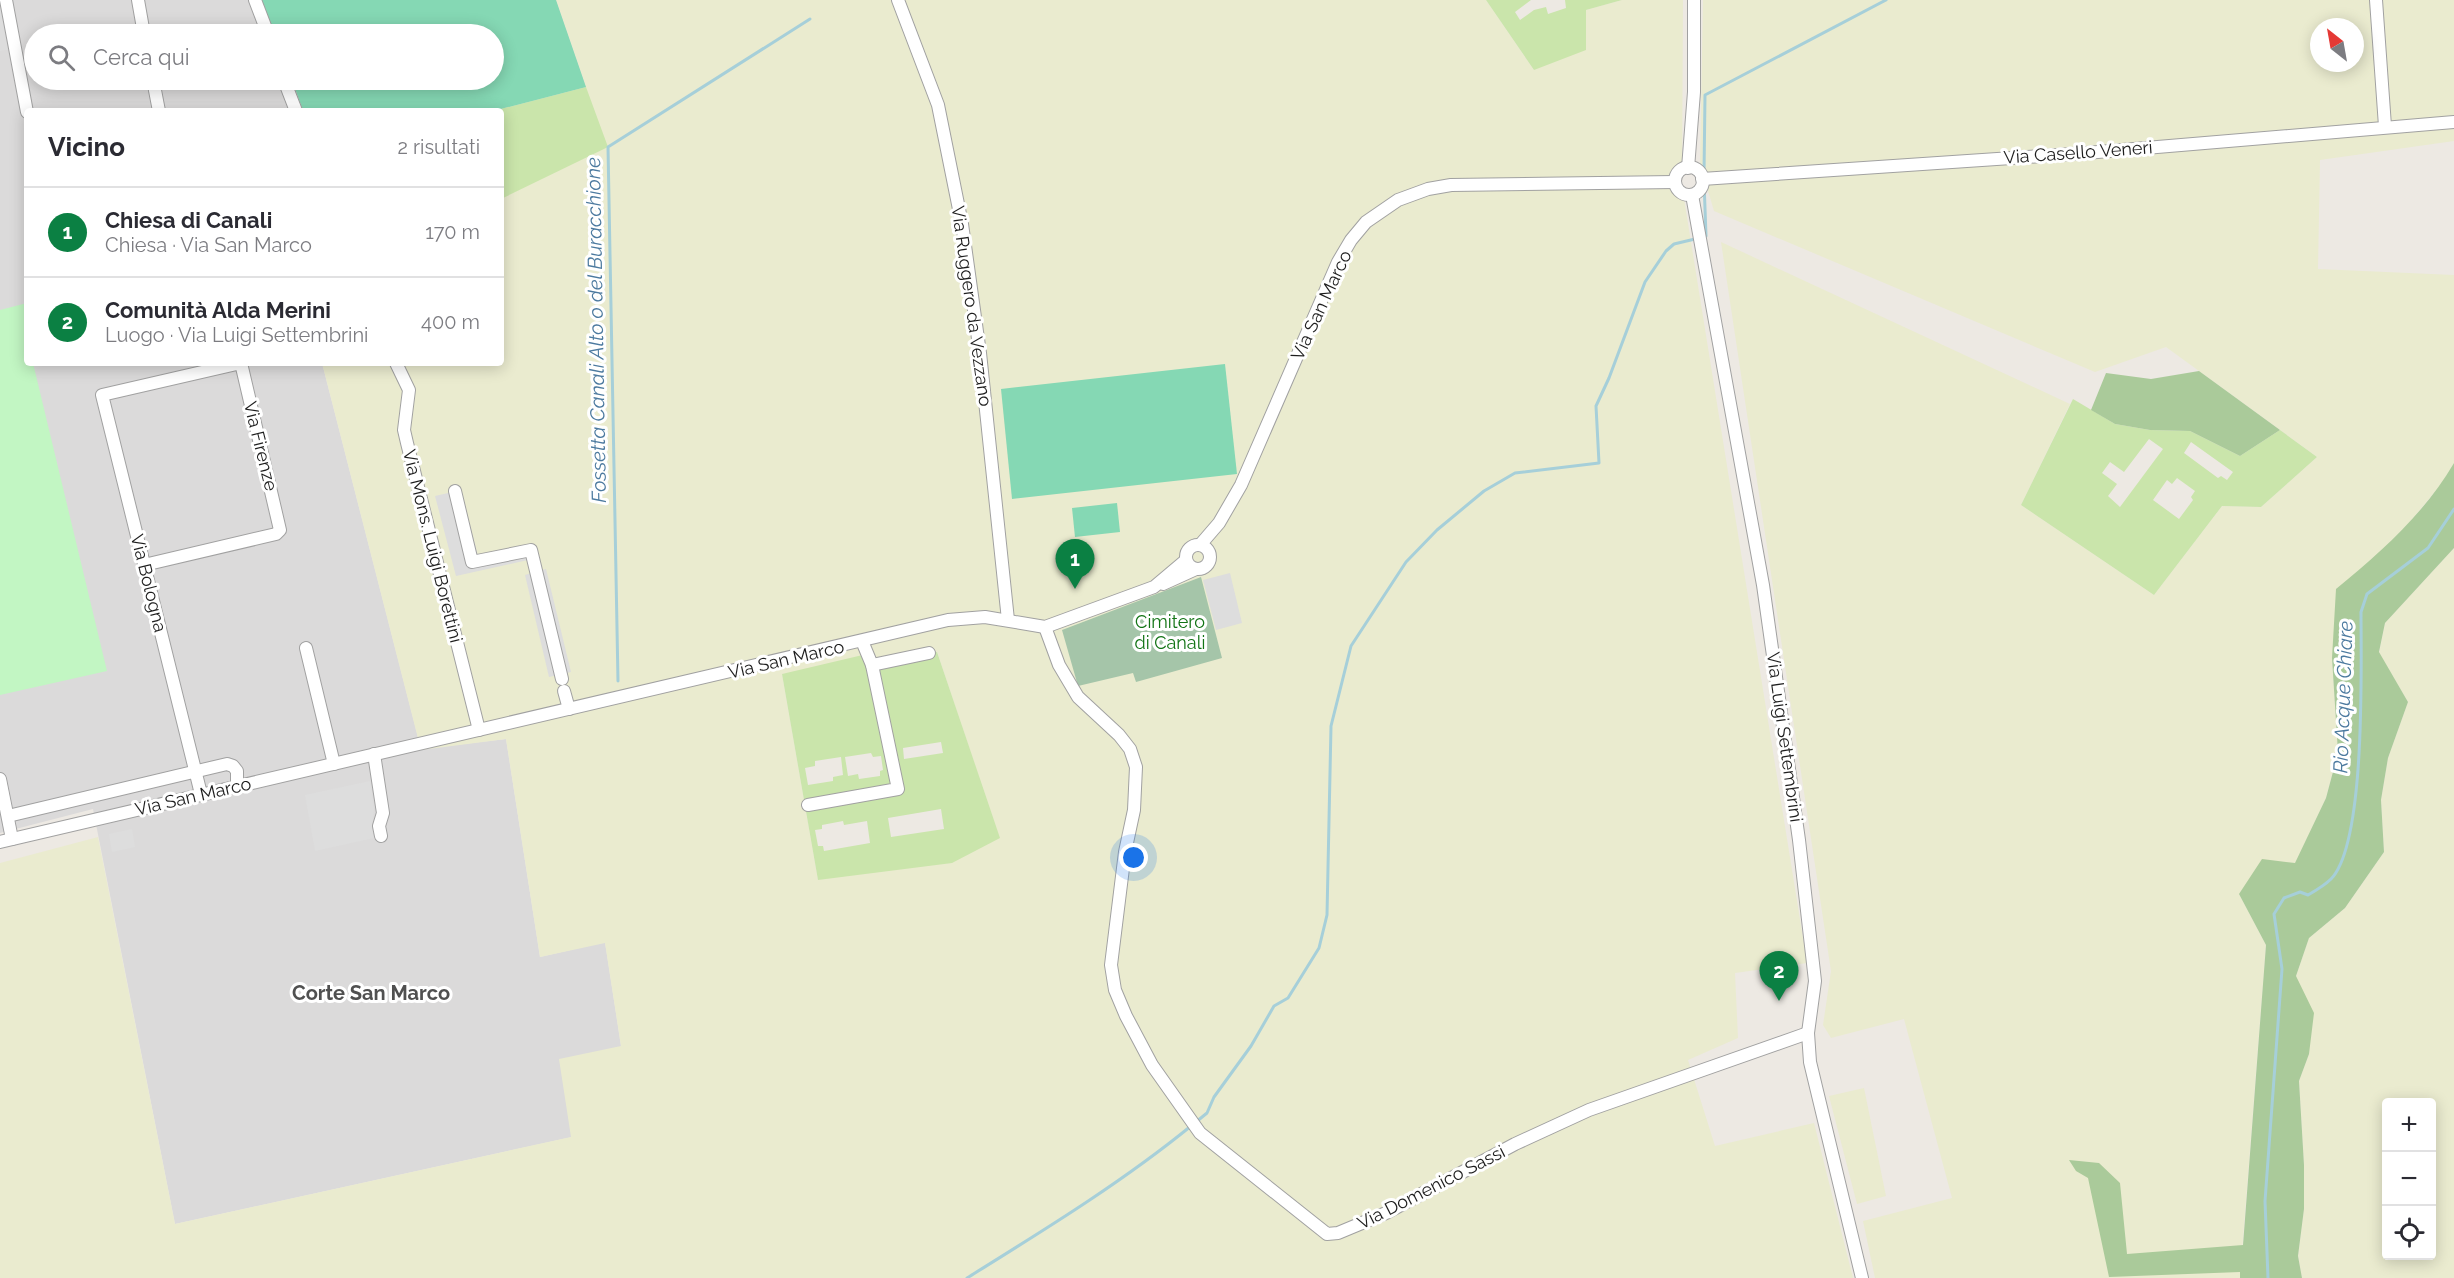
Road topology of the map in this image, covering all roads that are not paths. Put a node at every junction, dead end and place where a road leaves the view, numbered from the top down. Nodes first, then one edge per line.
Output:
1 (6, 0) edge
2 (138, 0) edge
3 (255, 0) edge
4 (898, 0) edge
5 (1694, 0) edge
6 (2376, 0) edge
7 (142, 24) edge
8 (264, 24) edge
9 (155, 90) edge
10 (288, 90) edge
11 (26, 108) edge
12 (158, 108) edge
13 (295, 108) edge
14 (2454, 122) edge
15 (2385, 126) junction
16 (1688, 168) junction
17 (1705, 178) junction
18 (1675, 182) junction
19 (1692, 195) junction
20 (228, 366) edge
21 (242, 366) edge
22 (397, 366) edge
23 (102, 395) joint
24 (455, 491) dead end
25 (1205, 549) junction
26 (1186, 560) junction
27 (144, 566) junction
28 (1196, 569) junction
29 (1154, 587) junction
30 (1008, 620) junction
31 (1045, 627) junction
32 (862, 641) junction
33 (306, 648) dead end
34 (928, 653) dead end
35 (872, 665) junction
36 (569, 709) junction
37 (479, 730) junction
38 (374, 754) junction
39 (334, 764) junction
40 (195, 771) junction
41 (0, 779) edge
42 (237, 786) junction
43 (201, 794) junction
44 (808, 805) dead end
45 (8, 816) junction
46 (381, 836) dead end
47 (6, 841) edge
48 (1808, 1033) junction
49 (1862, 1278) edge

1 - 11 street
2 - 7 street
3 - 8 street
4 - 30 street, Via Ruggero da Vezzano
5 - 16 street
6 - 15 street
9 - 12 street
10 - 13 street
14 - 15 street, Via Casello Veneri
15 - 17 street, Via Casello Veneri
16 - 17 street
16 - 18 street
17 - 19 street
18 - 19 street
18 - 25 street, Via San Marco
19 - 48 street, Via Luigi Settembrini
20 - 23 street, Via Firenze
21 - 27 street, Via Firenze
22 - 37 street, Via Mons. Luigi Borettini
23 - 27 street, Via Bologna
24 - 36 street
25 - 26 street, Via San Marco
25 - 28 street, Via San Marco
26 - 28 street
26 - 29 street, Via San Marco
27 - 40 street, Via Bologna
28 - 29 street
29 - 31 street, Via San Marco
30 - 31 street, Via San Marco
30 - 32 street, Via San Marco
31 - 48 street, Via Domenico Sassi
32 - 35 street
32 - 36 street, Via San Marco
33 - 39 street
34 - 35 street
35 - 44 street
36 - 37 street, Via San Marco
37 - 38 street, Via San Marco
38 - 39 street, Via San Marco
38 - 46 street
39 - 42 street, Via San Marco
40 - 42 street
40 - 43 street, Via Bologna
40 - 45 street
41 - 45 street, Via San Marco
42 - 43 street, Via San Marco
43 - 47 street, Via San Marco
45 - 47 street, Via San Marco
48 - 49 street, Via Luigi Settembrini

